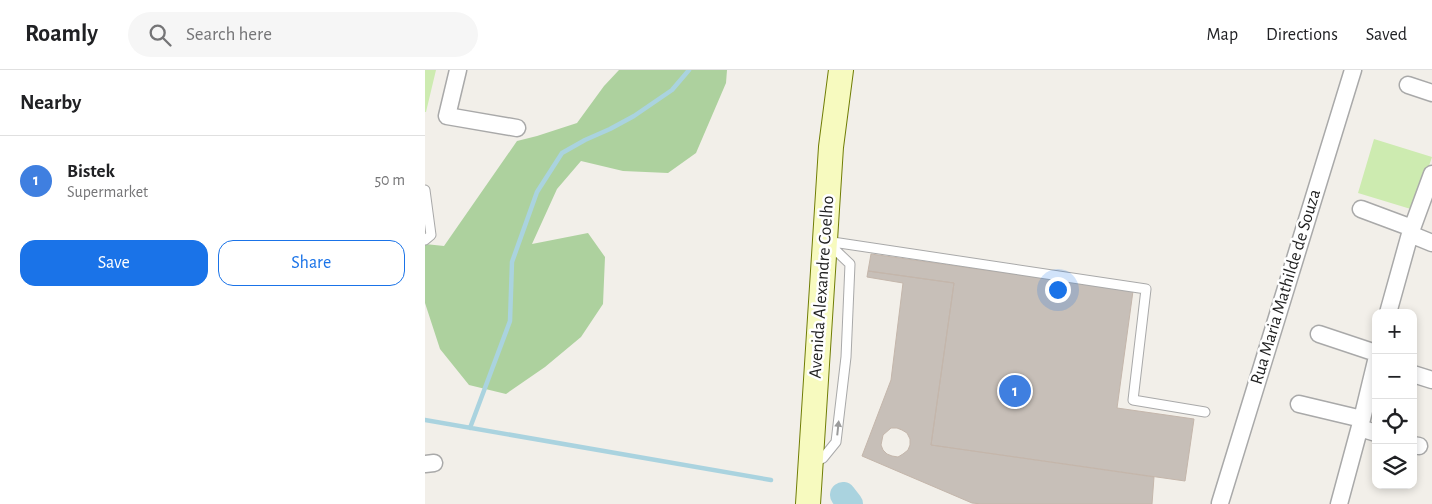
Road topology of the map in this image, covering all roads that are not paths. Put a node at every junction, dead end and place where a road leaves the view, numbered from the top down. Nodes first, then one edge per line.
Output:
1 (459, 70) edge
2 (841, 70) edge
3 (1353, 70) edge
4 (1407, 85) dead end
5 (1432, 93) edge
6 (517, 128) dead end
7 (1432, 174) edge
8 (425, 190) edge
9 (1361, 209) dead end
10 (1411, 231) junction
11 (425, 240) edge
12 (826, 241) junction
13 (1432, 243) edge
14 (1389, 309) edge
15 (1319, 334) dead end
16 (1372, 352) edge
17 (1417, 375) edge
18 (1372, 377) edge
19 (1432, 380) edge
20 (1299, 404) dead end
21 (1205, 412) dead end
22 (1361, 424) junction
23 (1372, 431) edge
24 (1220, 503) edge
25 (808, 504) edge
26 (1339, 504) edge

1 - 6 street
2 - 12 main road, Avenida Alexandre Coelho
3 - 24 street, Rua Maria Mathilde de Souza
4 - 5 street
7 - 10 street
8 - 11 lane
9 - 10 street
10 - 13 street
10 - 14 street
12 - 21 lane
12 - 25 main road, Avenida Alexandre Coelho
15 - 16 street
17 - 19 street
18 - 22 street
20 - 22 street
22 - 23 street
22 - 26 street

